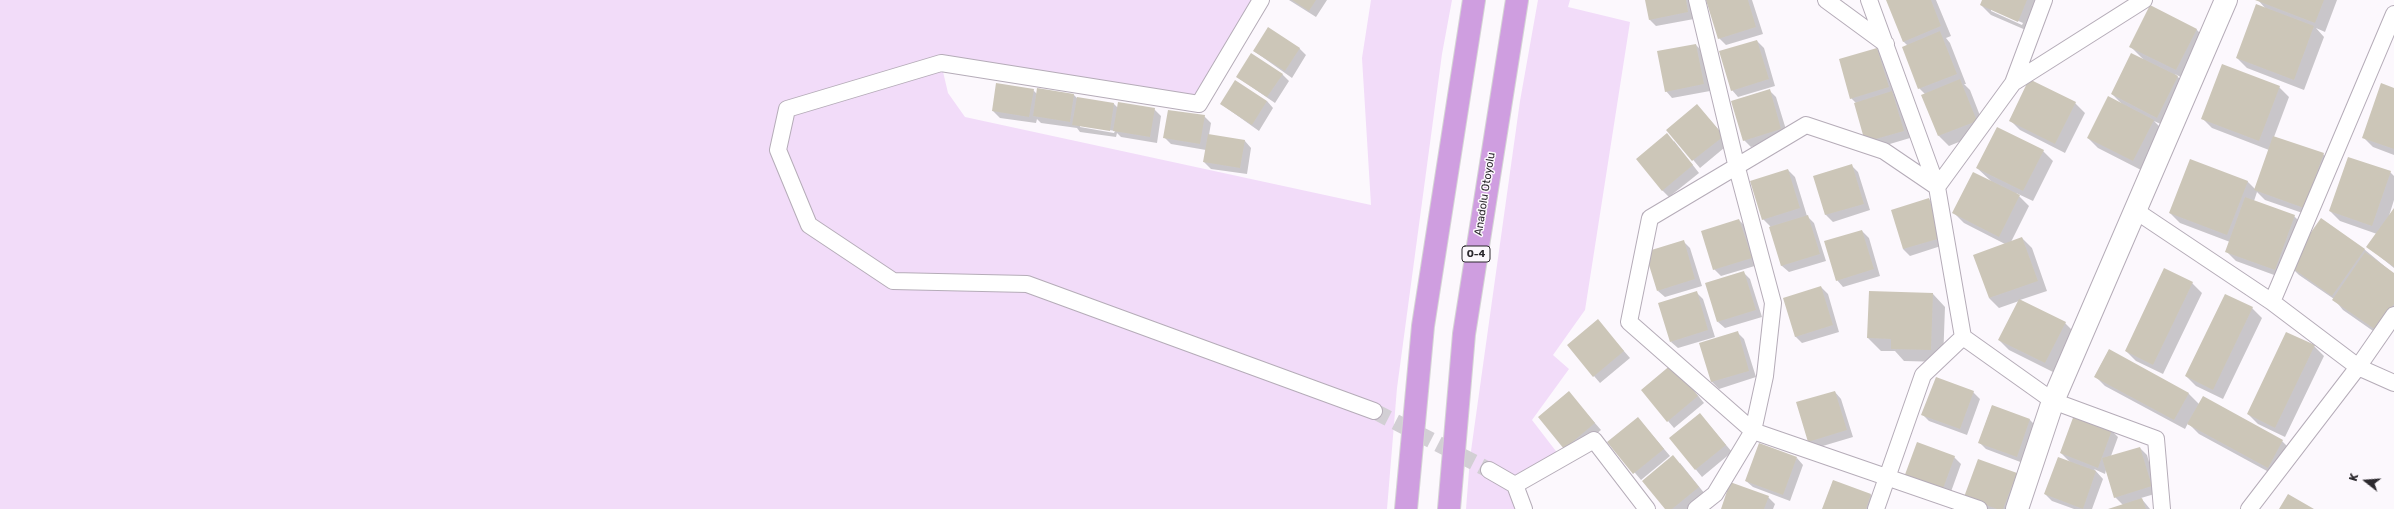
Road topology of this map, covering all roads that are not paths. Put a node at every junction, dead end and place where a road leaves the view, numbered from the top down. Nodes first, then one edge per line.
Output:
1 (1261, 0) edge
2 (1474, 0) edge
3 (1517, 0) edge
4 (1697, 0) edge
5 (1826, 0) edge
6 (1869, 0) edge
7 (2044, 0) edge
8 (2144, 0) edge
9 (2226, 0) edge
10 (2394, 14) edge
11 (1886, 44) junction
12 (2013, 83) junction
13 (1737, 168) junction
14 (1937, 187) junction
15 (2136, 211) junction
16 (2272, 302) junction
17 (2394, 315) edge
18 (1963, 337) junction
19 (2358, 367) junction
20 (2394, 383) edge
21 (2053, 401) junction
22 (1374, 411) tunnel mouth
23 (1753, 431) junction
24 (1489, 470) tunnel mouth
25 (1887, 479) junction
26 (1515, 485) junction
27 (1406, 509) edge
28 (1449, 509) edge
29 (1524, 509) edge
30 (1647, 509) edge
31 (1696, 509) edge
32 (1876, 509) edge
33 (1979, 509) edge
34 (2017, 509) edge
35 (2162, 509) edge
36 (2249, 509) edge

1 - 22 street
2 - 27 highway
3 - 28 highway, Anadolu Otoyolu / O-4
4 - 13 street
5 - 11 street
6 - 11 street
7 - 12 street
8 - 12 street
9 - 15 main road
10 - 16 street
11 - 14 street
12 - 14 street
13 - 14 street
13 - 23 street
13 - 23 street
14 - 18 street
15 - 16 street
15 - 21 main road
16 - 19 street
17 - 19 street
18 - 21 street
18 - 25 street
19 - 20 street
19 - 36 street
21 - 34 main road
21 - 35 street
23 - 25 street
23 - 31 street
24 - 26 street
25 - 32 street
25 - 33 street
26 - 29 street
26 - 30 street

